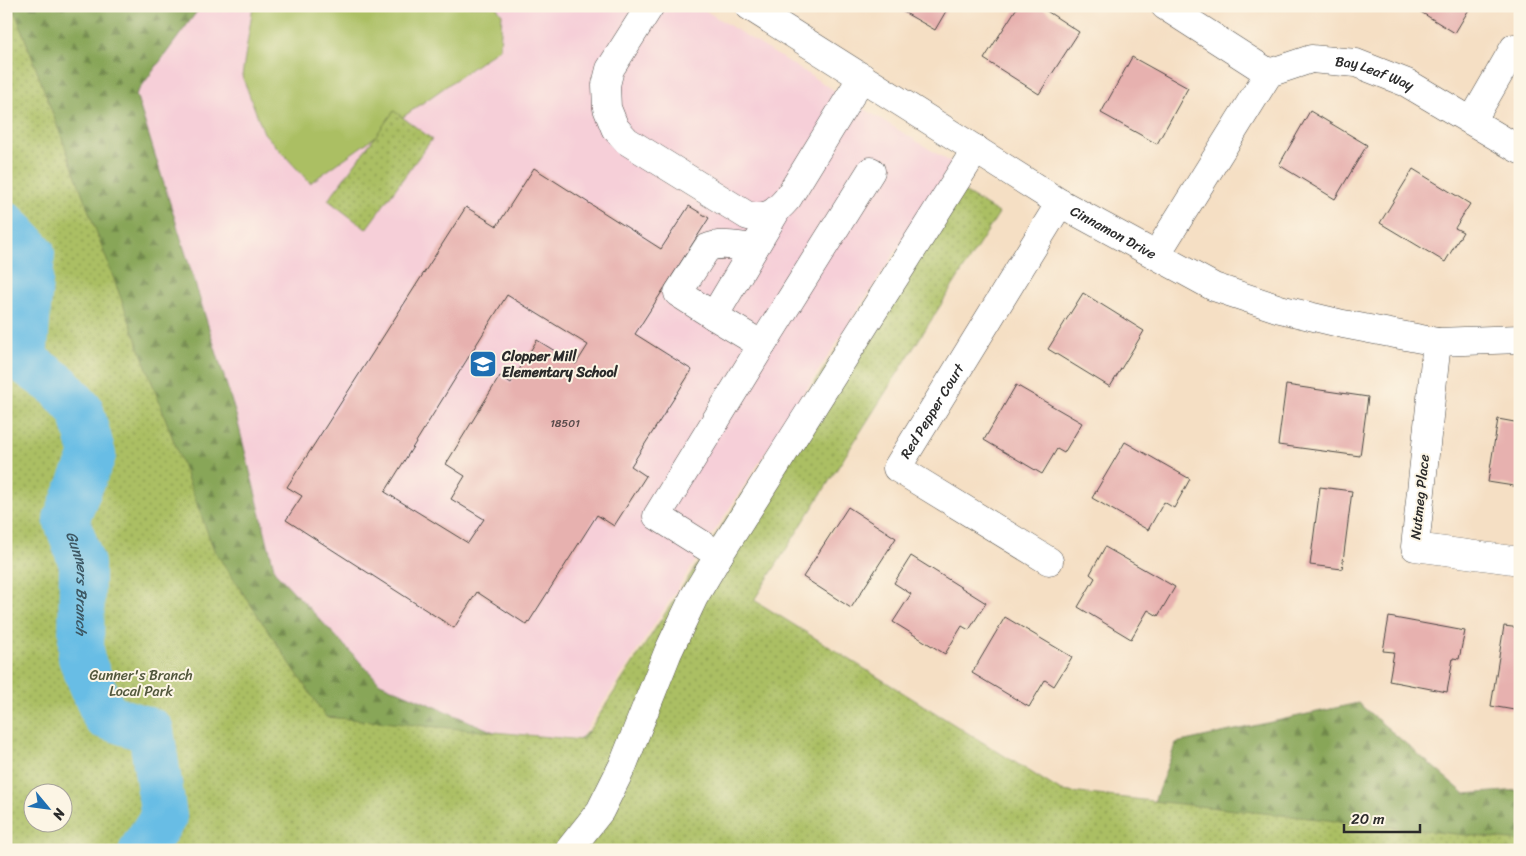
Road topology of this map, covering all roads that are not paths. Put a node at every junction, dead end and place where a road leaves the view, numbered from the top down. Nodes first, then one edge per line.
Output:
1 (650, 6) edge
2 (749, 6) edge
3 (1165, 6) edge
4 (1520, 52) edge
5 (1269, 73) junction
6 (862, 78) junction
7 (1472, 121) junction
8 (976, 149) junction
9 (1520, 150) edge
10 (872, 172) dead end
11 (1060, 203) junction
12 (775, 213) junction
13 (754, 248) junction
14 (1156, 255) junction
15 (714, 316) junction
16 (1520, 339) edge
17 (1437, 342) junction
18 (762, 345) junction
19 (720, 555) junction
20 (1049, 561) dead end
21 (1520, 561) edge
22 (569, 850) edge

1 - 12 street
2 - 6 street, Cinnamon Drive
3 - 5 street
4 - 7 street
5 - 7 street, Bay Leaf Way
5 - 14 street
6 - 8 street, Cinnamon Drive
6 - 12 street
7 - 9 street, Bay Leaf Way
8 - 11 street, Cinnamon Drive
8 - 19 street
10 - 18 street
11 - 14 street, Cinnamon Drive
11 - 20 street, Red Pepper Court
12 - 13 street
13 - 15 street
13 - 15 street
14 - 17 street, Cinnamon Drive
15 - 18 street
16 - 17 street, Cinnamon Drive
17 - 21 street, Nutmeg Place
18 - 19 street
19 - 22 street

